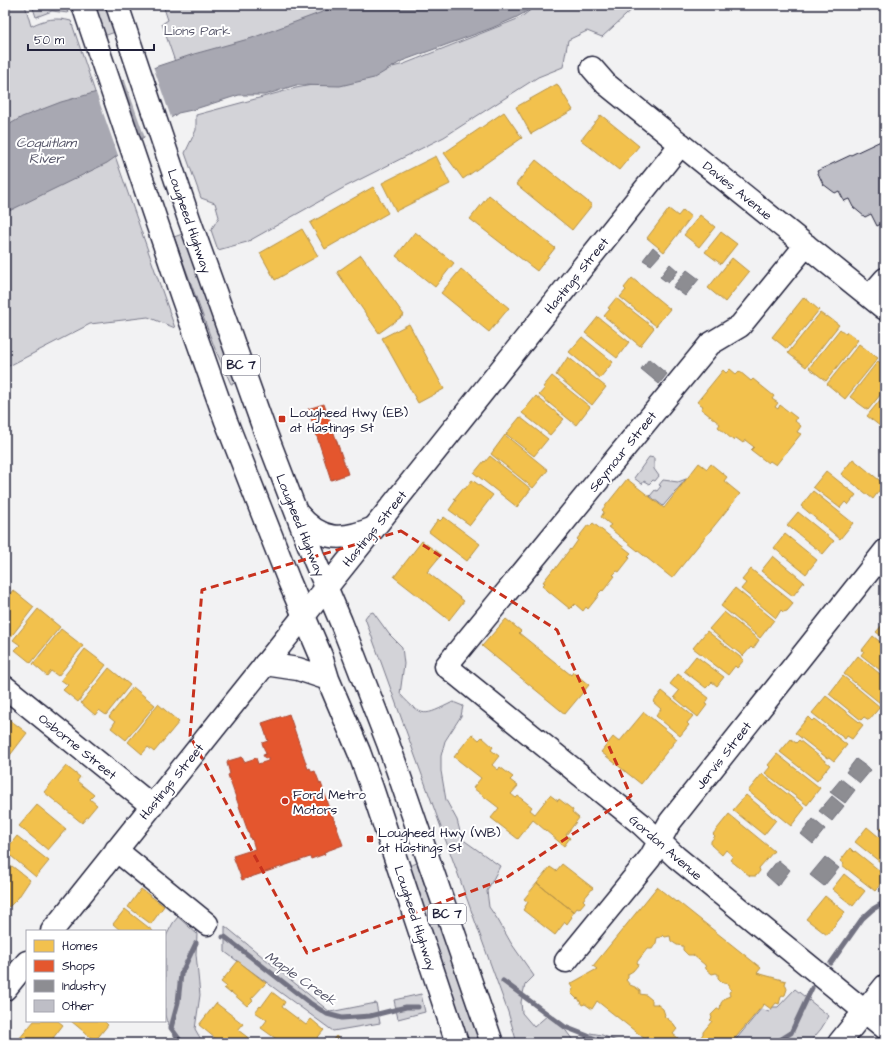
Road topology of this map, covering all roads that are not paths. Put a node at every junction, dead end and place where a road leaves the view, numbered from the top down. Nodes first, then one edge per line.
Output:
1 (83, 5) edge
2 (117, 5) edge
3 (592, 68) dead end
4 (681, 144) junction
5 (806, 245) junction
6 (885, 279) edge
7 (878, 302) edge
8 (295, 510) junction
9 (374, 528) junction
10 (885, 551) edge
11 (326, 587) junction
12 (304, 616) junction
13 (265, 664) junction
14 (446, 666) joint
15 (328, 679) junction
16 (5, 687) edge
17 (152, 806) junction
18 (659, 841) junction
19 (116, 850) junction
20 (207, 924) dead end
21 (53, 930) edge
22 (566, 961) dead end
23 (26, 963) edge
24 (885, 986) edge
25 (5, 989) edge
26 (864, 1012) junction
27 (885, 1028) edge
28 (458, 1043) edge
29 (492, 1043) edge
30 (839, 1043) edge

1 - 12 street, Lougheed Highway / BC 7
2 - 8 street, Lougheed Highway / BC 7
3 - 4 street, Davies Avenue
4 - 5 street, Davies Avenue
4 - 9 street, Hastings Street
5 - 7 street, Davies Avenue
5 - 14 street, Seymour Street
6 - 7 street
8 - 9 street
8 - 11 street, Lougheed Highway / BC 7
9 - 11 street, Hastings Street
10 - 18 street, Jervis Street
11 - 12 street, Hastings Street
11 - 29 street, Lougheed Highway / BC 7
12 - 13 street, Hastings Street
12 - 15 street, Lougheed Highway / BC 7
13 - 15 street
13 - 17 street, Hastings Street
14 - 18 street, Gordon Avenue
15 - 28 street, Lougheed Highway / BC 7
16 - 17 street, Osborne Street
17 - 19 street, Hastings Street
18 - 22 street, Jervis Street
18 - 26 street, Gordon Avenue
19 - 20 street
19 - 21 street, Hastings Street
23 - 25 street
24 - 26 street
26 - 27 street, Gordon Avenue
26 - 30 street

